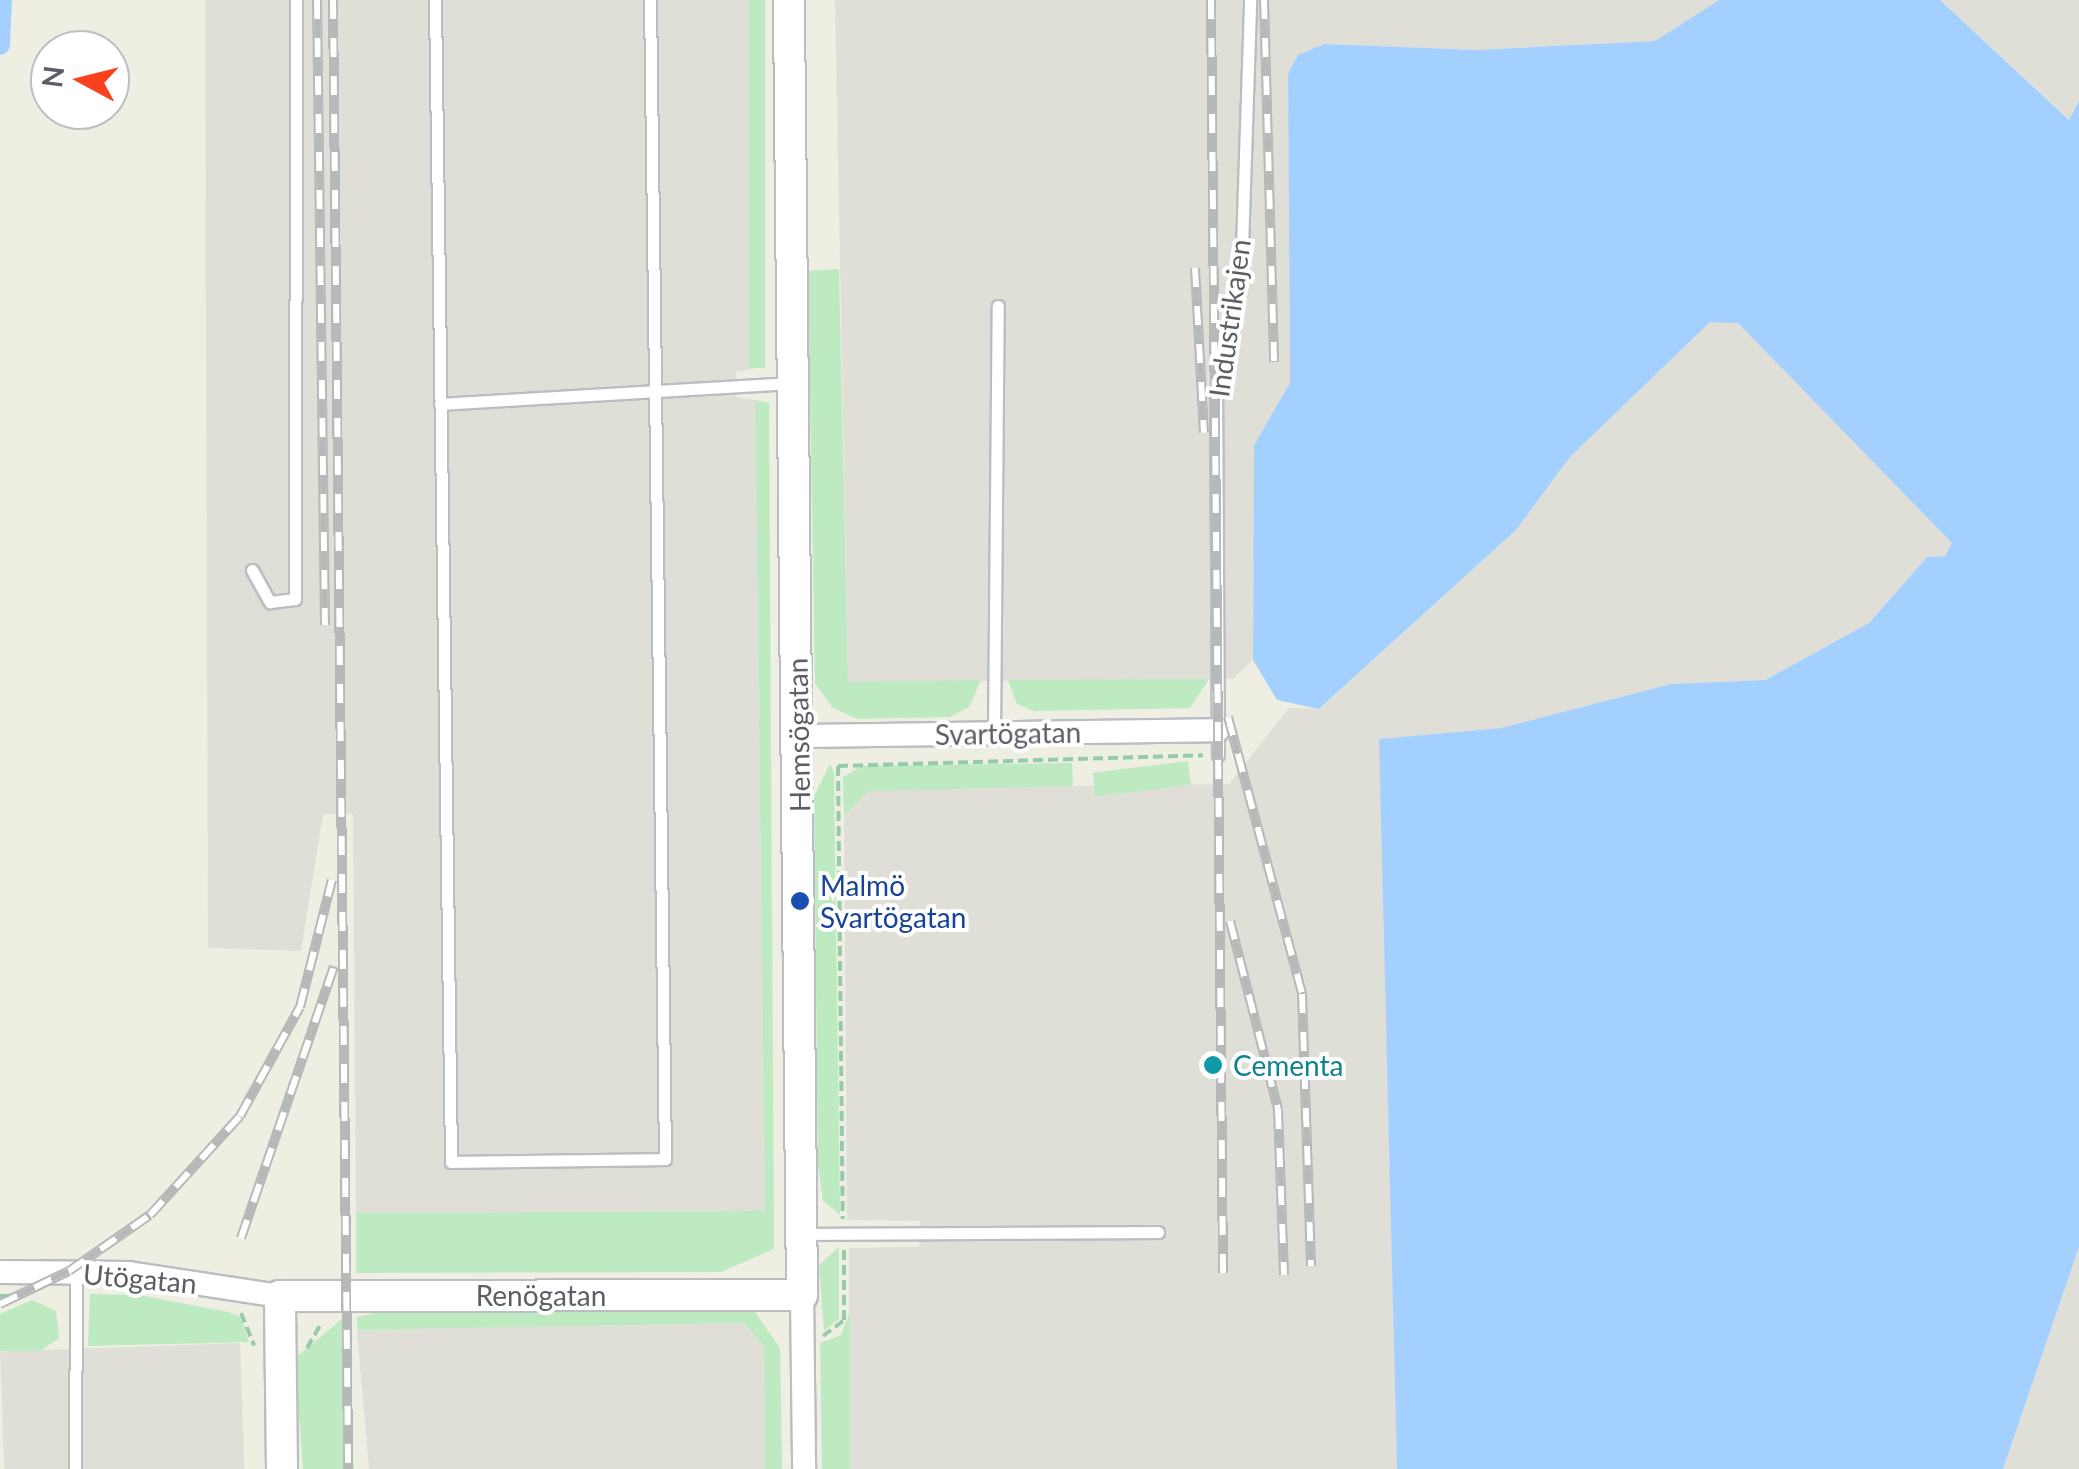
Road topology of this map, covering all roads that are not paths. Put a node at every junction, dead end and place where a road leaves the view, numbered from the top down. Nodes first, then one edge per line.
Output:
1 (296, 0) edge
2 (434, 0) edge
3 (650, 0) edge
4 (789, 0) edge
5 (1250, 0) edge
6 (998, 306) dead end
7 (794, 383) junction
8 (656, 389) junction
9 (440, 404) junction
10 (252, 570) dead end
11 (1218, 730) junction
12 (994, 733) junction
13 (798, 736) junction
14 (1218, 756) road end
15 (1158, 1232) dead end
16 (803, 1234) junction
17 (0, 1272) edge
18 (75, 1280) junction
19 (802, 1294) junction
20 (280, 1296) junction
21 (74, 1469) edge
22 (282, 1469) edge
23 (804, 1469) edge

1 - 10 lane
2 - 9 lane
3 - 8 lane
4 - 7 street, Hemsögatan
5 - 11 lane, Industrikajen
6 - 12 lane
7 - 8 lane
7 - 13 street, Hemsögatan
8 - 9 lane
8 - 9 lane
11 - 12 street, Svartögatan
11 - 14 lane, Industrikajen
12 - 13 street, Svartögatan
13 - 16 street, Hemsögatan
15 - 16 lane
16 - 19 street, Hemsögatan
17 - 18 street, Utögatan
18 - 20 street, Utögatan
18 - 21 lane
19 - 20 street, Renögatan
19 - 23 street, Hemsögatan
20 - 22 street

